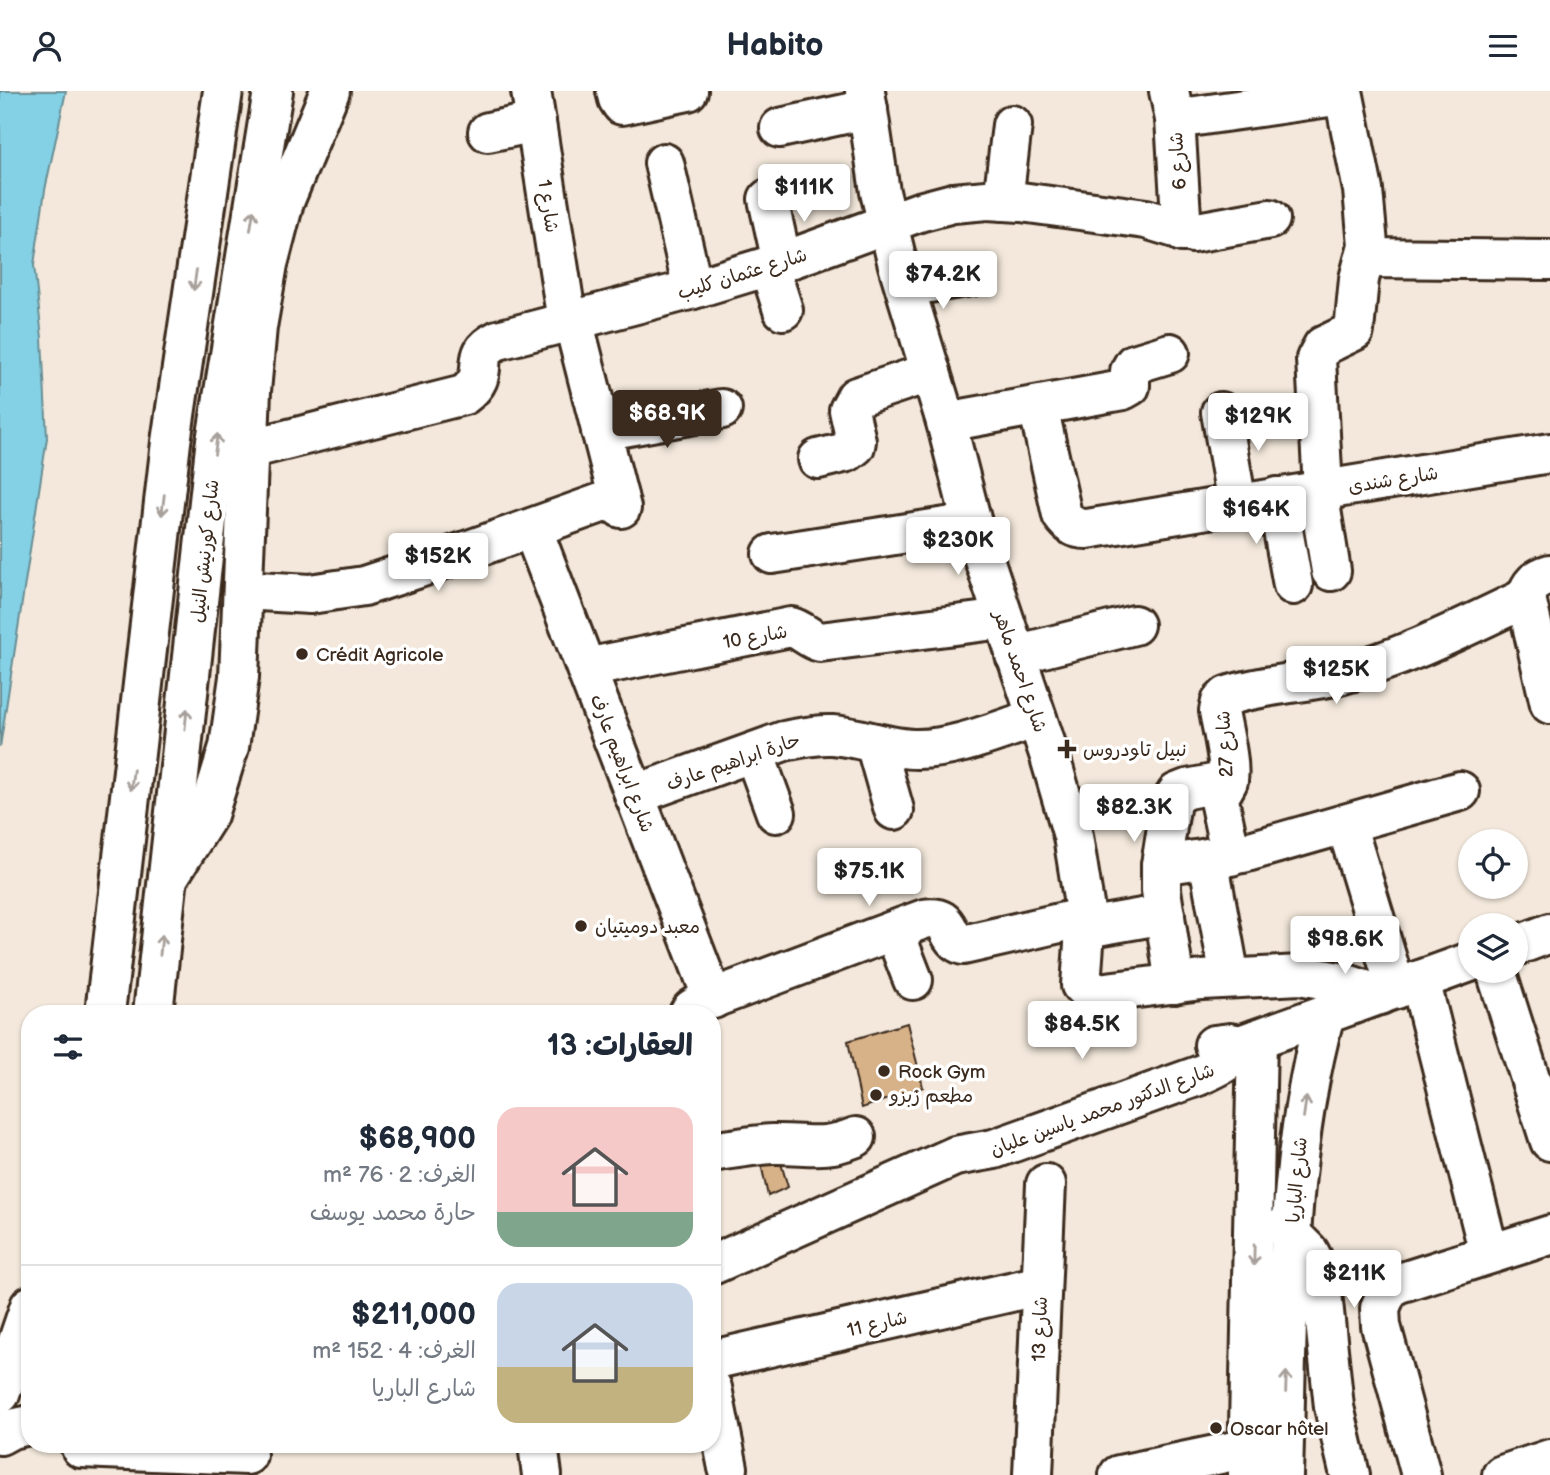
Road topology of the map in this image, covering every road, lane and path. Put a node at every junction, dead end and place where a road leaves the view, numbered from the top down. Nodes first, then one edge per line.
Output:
1 (223, 91) edge
2 (273, 91) edge
3 (330, 91) edge
4 (616, 91) edge
5 (688, 91) edge
6 (1343, 93) edge
7 (866, 100) edge
8 (1172, 105) edge
9 (533, 106) edge
10 (1012, 125) dead end
11 (780, 128) dead end
12 (488, 132) dead end
13 (664, 163) dead end
14 (768, 199) dead end
15 (1003, 201) junction
16 (1270, 219) dead end
17 (888, 224) junction
18 (1182, 232) junction
19 (1366, 258) junction
20 (1550, 260) edge
21 (775, 264) junction
22 (971, 276) dead end
23 (905, 287) junction
24 (693, 289) junction
25 (783, 310) dead end
26 (570, 321) junction
27 (1170, 353) dead end
28 (931, 372) junction
29 (1038, 406) junction
30 (722, 409) dead end
31 (1221, 412) dead end
32 (946, 422) junction
33 (601, 431) junction
34 (249, 449) junction
35 (1550, 453) edge
36 (818, 459) dead end
37 (1321, 490) junction
38 (1277, 497) junction
39 (1237, 504) junction
40 (972, 523) junction
41 (532, 528) junction
42 (772, 554) dead end
43 (1331, 571) dead end
44 (1293, 585) dead end
45 (1538, 586) edge
46 (243, 590) junction
47 (1003, 619) junction
48 (1134, 625) dead end
49 (1015, 655) junction
50 (586, 668) junction
51 (1550, 704) edge
52 (1037, 718) junction
53 (874, 743) junction
54 (754, 753) junction
55 (1228, 781) junction
56 (1461, 791) dead end
57 (635, 795) junction
58 (894, 810) dead end
59 (776, 813) dead end
60 (1346, 824) junction
61 (1219, 857) junction
62 (1161, 865) junction
63 (168, 878) junction
64 (1164, 914) junction
65 (1086, 922) junction
66 (894, 931) junction
67 (1550, 933) edge
68 (1528, 941) edge
69 (1458, 966) edge
70 (1230, 978) junction
71 (913, 981) dead end
72 (1500, 983) edge
73 (1175, 984) junction
74 (1399, 988) junction
75 (106, 1005) edge
76 (154, 1005) edge
77 (701, 1005) edge
78 (704, 1005) edge
79 (1325, 1014) junction
80 (1249, 1042) junction
81 (856, 1137) dead end
82 (1550, 1140) edge
83 (721, 1151) edge
84 (1046, 1184) dead end
85 (1255, 1197) junction
86 (1291, 1234) junction
87 (1550, 1235) edge
88 (1489, 1254) junction
89 (721, 1261) edge
90 (1041, 1285) junction
91 (21, 1332) edge
92 (721, 1358) edge
93 (0, 1394) edge
94 (21, 1427) edge
95 (721, 1433) edge
96 (0, 1435) edge
97 (253, 1453) edge
98 (539, 1453) edge
99 (1550, 1459) edge
100 (1249, 1461) edge
101 (728, 1468) dead end
102 (202, 1475) edge
103 (542, 1475) edge
104 (1033, 1475) edge
105 (1119, 1475) edge
106 (1283, 1475) edge
107 (1349, 1475) edge
108 (1421, 1475) edge
109 (1502, 1475) edge

1 -> 75 street
63 -> 2 street, شارع كورنيش النيل
3 - 34 street
4 - 5 street
6 - 8 street
6 - 19 street
7 - 11 street
7 - 17 street, شارع احمد ماهر
8 - 18 street, شارع 6
9 - 12 street
9 - 26 street, شارع 1
10 - 15 street
13 - 24 street
14 - 21 street
15 - 17 street, شارع عثمان كليب
15 - 18 street, شارع عثمان كليب
16 - 18 street, شارع عثمان كليب
17 - 21 street, شارع عثمان كليب
17 - 23 street, شارع احمد ماهر
19 - 20 street
19 - 37 street
21 - 24 street, شارع عثمان كليب
21 - 25 street
22 - 23 street
23 - 28 street, شارع احمد ماهر
24 - 26 street, شارع عثمان كليب
26 - 33 street, شارع 1
26 - 34 street, شارع عثمان كليب
27 - 29 street
28 - 32 street, شارع احمد ماهر
28 - 36 street
29 - 32 street
29 - 39 street, شارع شندى
30 - 33 street
31 - 39 street
32 - 40 street, شارع احمد ماهر
33 - 41 street, شارع 1
34 - 46 street
35 - 37 street, شارع شندى
37 - 38 street, شارع شندى
37 - 43 street
38 - 39 street, شارع شندى
38 - 44 street
40 - 42 street
40 - 47 street, شارع احمد ماهر
41 - 46 street
41 - 50 street, شارع ابراهيم عارف
45 - 51 street
45 - 55 street, شارع 27
46 - 63 street
47 - 49 street, شارع احمد ماهر
47 - 50 street, شارع 10
48 - 49 street
49 - 52 street, شارع احمد ماهر
50 - 57 street, شارع ابراهيم عارف
52 - 53 street, حارة ابراهيم عارف
52 - 65 street, شارع احمد ماهر
53 - 54 street, حارة ابراهيم عارف
53 - 58 street
54 - 57 street, حارة ابراهيم عارف
54 - 59 street
55 - 61 street, شارع 27
55 - 62 street
56 - 60 street
57 - 77 street, شارع ابراهيم عارف
60 - 61 street
60 - 74 street
61 - 62 street
61 - 70 street, شارع 27
62 - 64 street
76 -> 63 street, شارع كورنيش النيل
64 - 65 street
64 - 73 street
65 - 66 street
65 - 73 street, شارع احمد ماهر
66 - 71 street
66 - 78 street
67 - 68 street
69 - 74 street, شارع الدكتور محمد ياسين عليان
70 - 73 street
70 - 74 street
72 - 82 street
74 - 79 street, شارع الدكتور محمد ياسين عليان
74 - 88 street
79 - 80 street, شارع الدكتور محمد ياسين عليان
86 -> 79 street, شارع الباريا
80 - 85 street, شارع الباريا
80 - 89 street, شارع الدكتور محمد ياسين عليان
81 - 83 street
84 - 90 street, شارع 13
85 - 86 street
85 -> 100 street, شارع الباريا
106 -> 86 street, شارع الباريا
86 - 107 street
87 - 88 street
88 - 108 street
90 - 92 street, شارع 11
90 - 104 street, شارع 13
91 - 93 street
94 - 96 street
95 - 101 street
97 - 102 street
98 - 103 street
99 - 109 street
100 - 105 street

